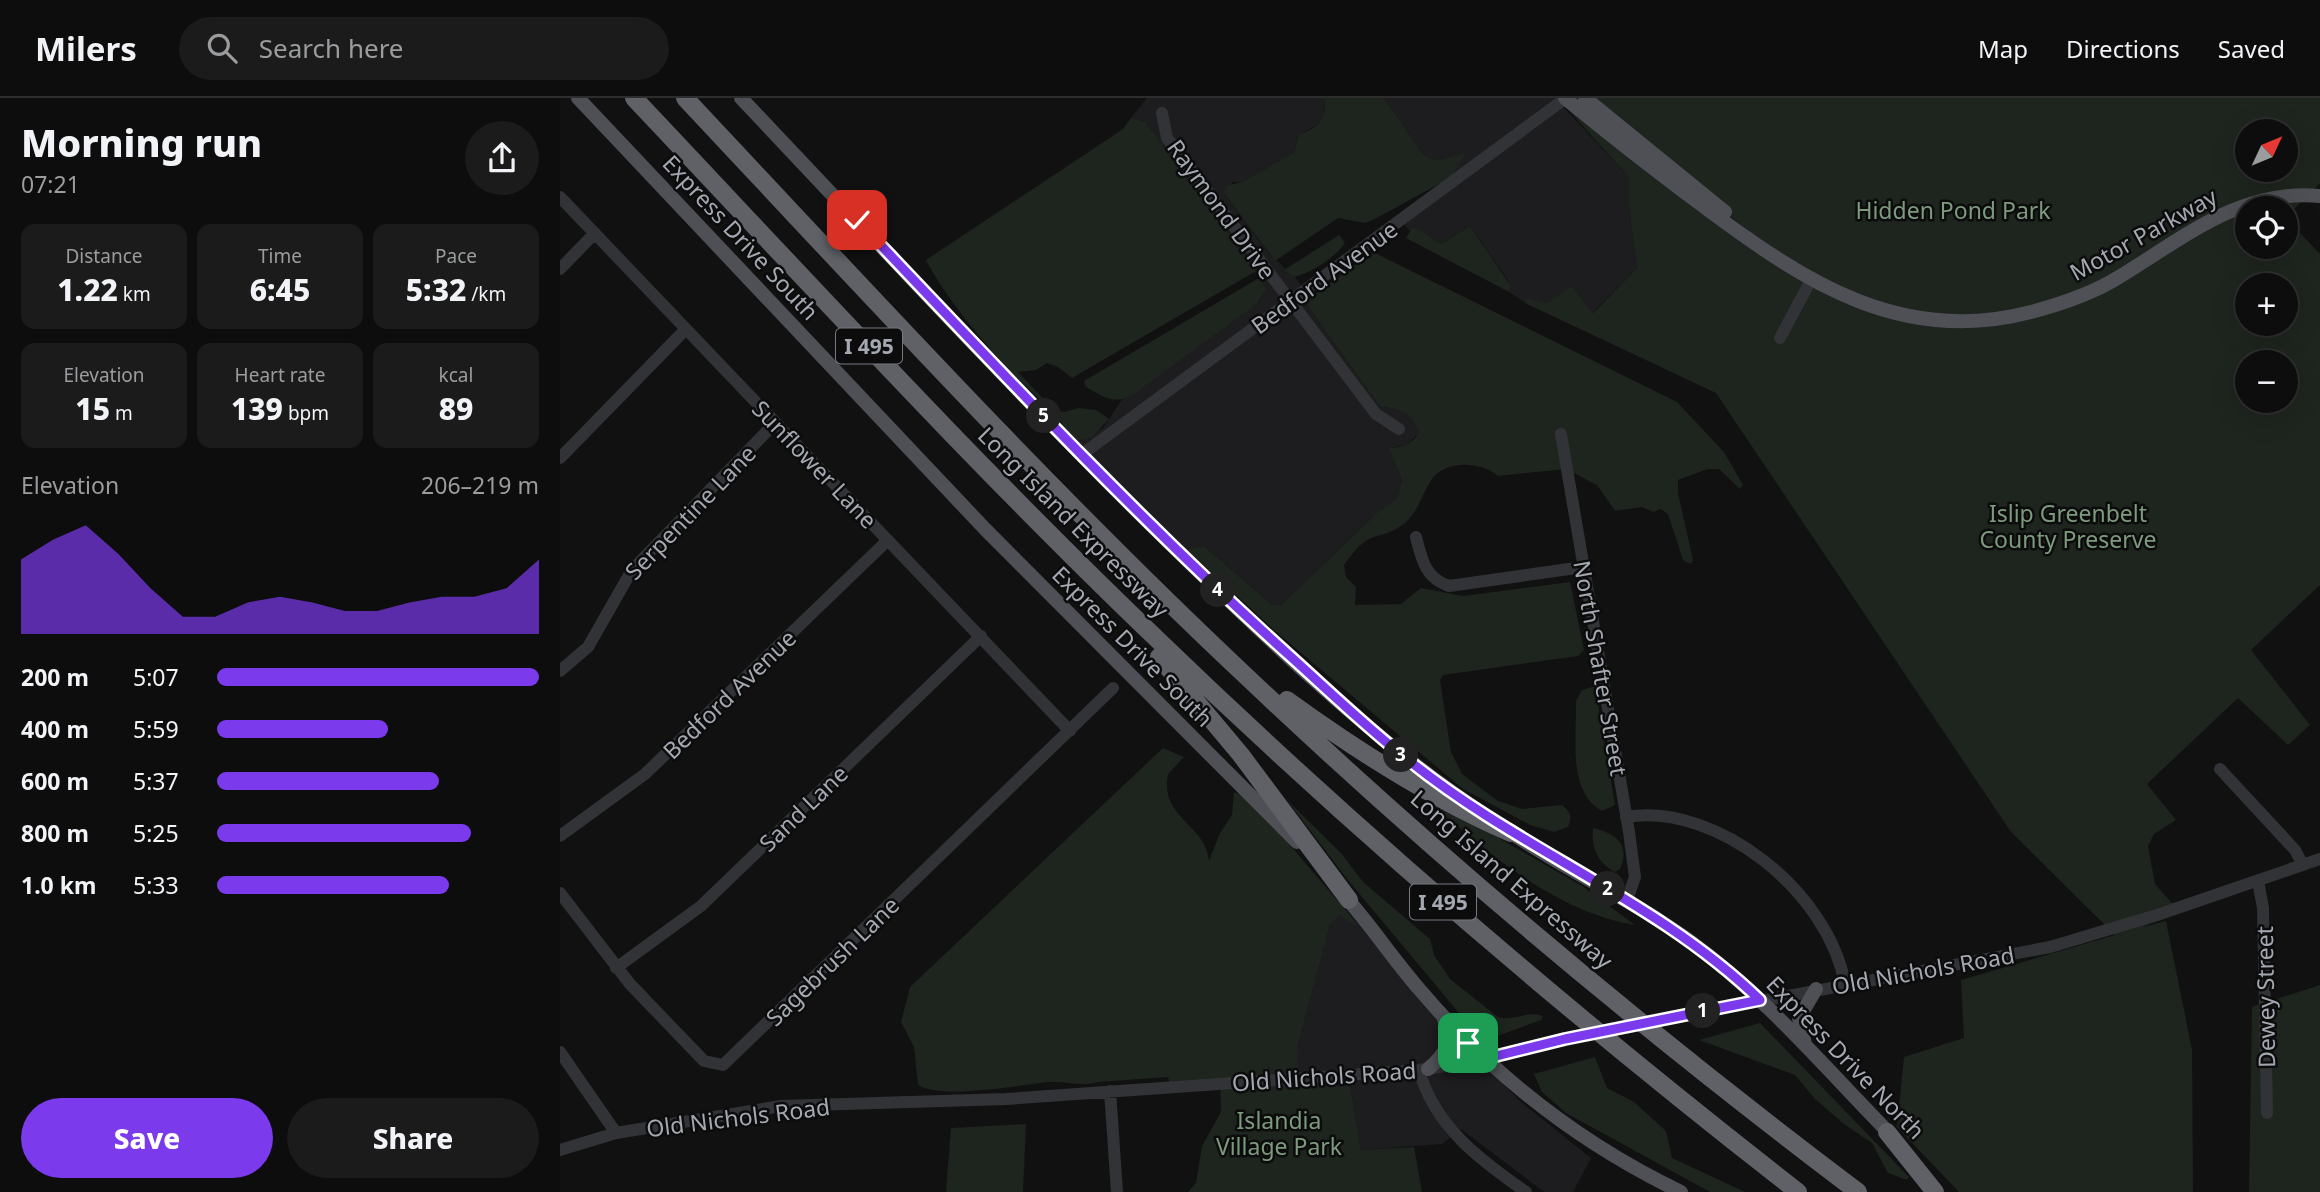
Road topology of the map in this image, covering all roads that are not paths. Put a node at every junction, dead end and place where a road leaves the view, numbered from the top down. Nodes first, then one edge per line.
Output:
1 (578, 98) edge
2 (634, 98) edge
3 (685, 98) edge
4 (741, 98) edge
5 (1565, 98) edge
6 (1585, 98) edge
7 (1162, 113) dead end
8 (2320, 196) edge
9 (560, 197) edge
10 (595, 233) junction
11 (1789, 268) junction
12 (560, 269) edge
13 (1811, 280) junction
14 (1291, 302) junction
15 (686, 329) junction
16 (1780, 338) dead end
17 (775, 423) junction
18 (1399, 429) dead end
19 (1561, 434) dead end
20 (1081, 455) junction
21 (560, 458) edge
22 (1416, 537) dead end
23 (888, 540) junction
24 (1583, 567) junction
25 (1108, 591) junction
26 (981, 636) junction
27 (562, 667) edge
28 (1247, 677) junction
29 (1113, 688) dead end
30 (1070, 731) junction
31 (2220, 769) dead end
32 (1626, 817) junction
33 (1511, 833) junction
34 (560, 836) edge
35 (2320, 859) edge
36 (2303, 865) junction
37 (2258, 881) junction
38 (560, 893) edge
39 (1349, 900) junction
40 (1627, 901) junction
41 (616, 968) junction
42 (1845, 984) junction
43 (1816, 989) junction
44 (1760, 1000) junction
45 (1444, 1018) junction
46 (1805, 1045) junction
47 (560, 1052) edge
48 (1484, 1059) junction
49 (1423, 1070) junction
50 (1110, 1091) junction
51 (2267, 1113) dead end
52 (1887, 1132) junction
53 (617, 1133) junction
54 (561, 1151) edge
55 (1673, 1190) edge
56 (1117, 1192) edge
57 (1527, 1192) edge
58 (1798, 1192) edge
59 (1858, 1192) edge
60 (1935, 1192) edge
61 (1945, 1192) edge

1 - 39 main road, Express Drive South
2 - 25 highway, Long Island Expressway / I 495
3 - 28 highway, Long Island Expressway / I 495
4 - 20 main road, Express Drive North
5 - 11 main road, Motor Parkway
5 - 14 street, Bedford Avenue
6 - 11 main road, Motor Parkway
7 - 14 street, Raymond Drive
8 - 13 main road, Motor Parkway
9 - 10 street, Sunflower Lane
10 - 12 street
10 - 15 street, Sunflower Lane
11 - 13 main road, Motor Parkway
13 - 16 street
14 - 18 street, Raymond Drive
14 - 20 street, Bedford Avenue
15 - 17 street, Sunflower Lane
15 - 21 street
17 - 23 street, Sunflower Lane
17 - 27 street, Serpentine Lane
19 - 24 street, North Shafter Street
20 - 33 main road, Express Drive North
22 - 24 street
23 - 26 street, Sunflower Lane
23 - 34 street, Bedford Avenue
24 - 32 street, North Shafter Street
25 - 39 highway
25 - 58 highway, Long Island Expressway / I 495
26 - 30 street, Sunflower Lane
26 - 41 street, Sand Lane
28 - 33 highway
28 - 59 highway, Long Island Expressway / I 495
29 - 30 street, Sagebrush Lane
30 - 41 street, Sagebrush Lane
31 - 36 street
32 - 40 street, North Shafter Street
32 - 42 street
33 - 40 main road, Express Drive North
35 - 36 street, Old Nichols Road
36 - 37 street, Old Nichols Road
37 - 42 street, Old Nichols Road
37 - 51 street, Dewey Street
38 - 41 street, Sagebrush Lane
39 - 45 main road, Express Drive South
40 - 44 main road, Express Drive North
42 - 43 street, Old Nichols Road
43 - 44 street, Old Nichols Road
43 - 46 main road
44 - 46 main road, Express Drive North
44 - 48 street, Old Nichols Road, bridge
45 - 48 main road, Express Drive South
45 - 49 main road
46 - 52 main road, Express Drive North
47 - 53 street
48 - 49 street, Old Nichols Road
48 - 55 main road, Express Drive South
49 - 50 street, Old Nichols Road
49 - 57 street
50 - 53 street, Old Nichols Road
50 - 56 street
52 - 60 highway
52 - 61 main road, Express Drive North
53 - 54 street, Old Nichols Road

